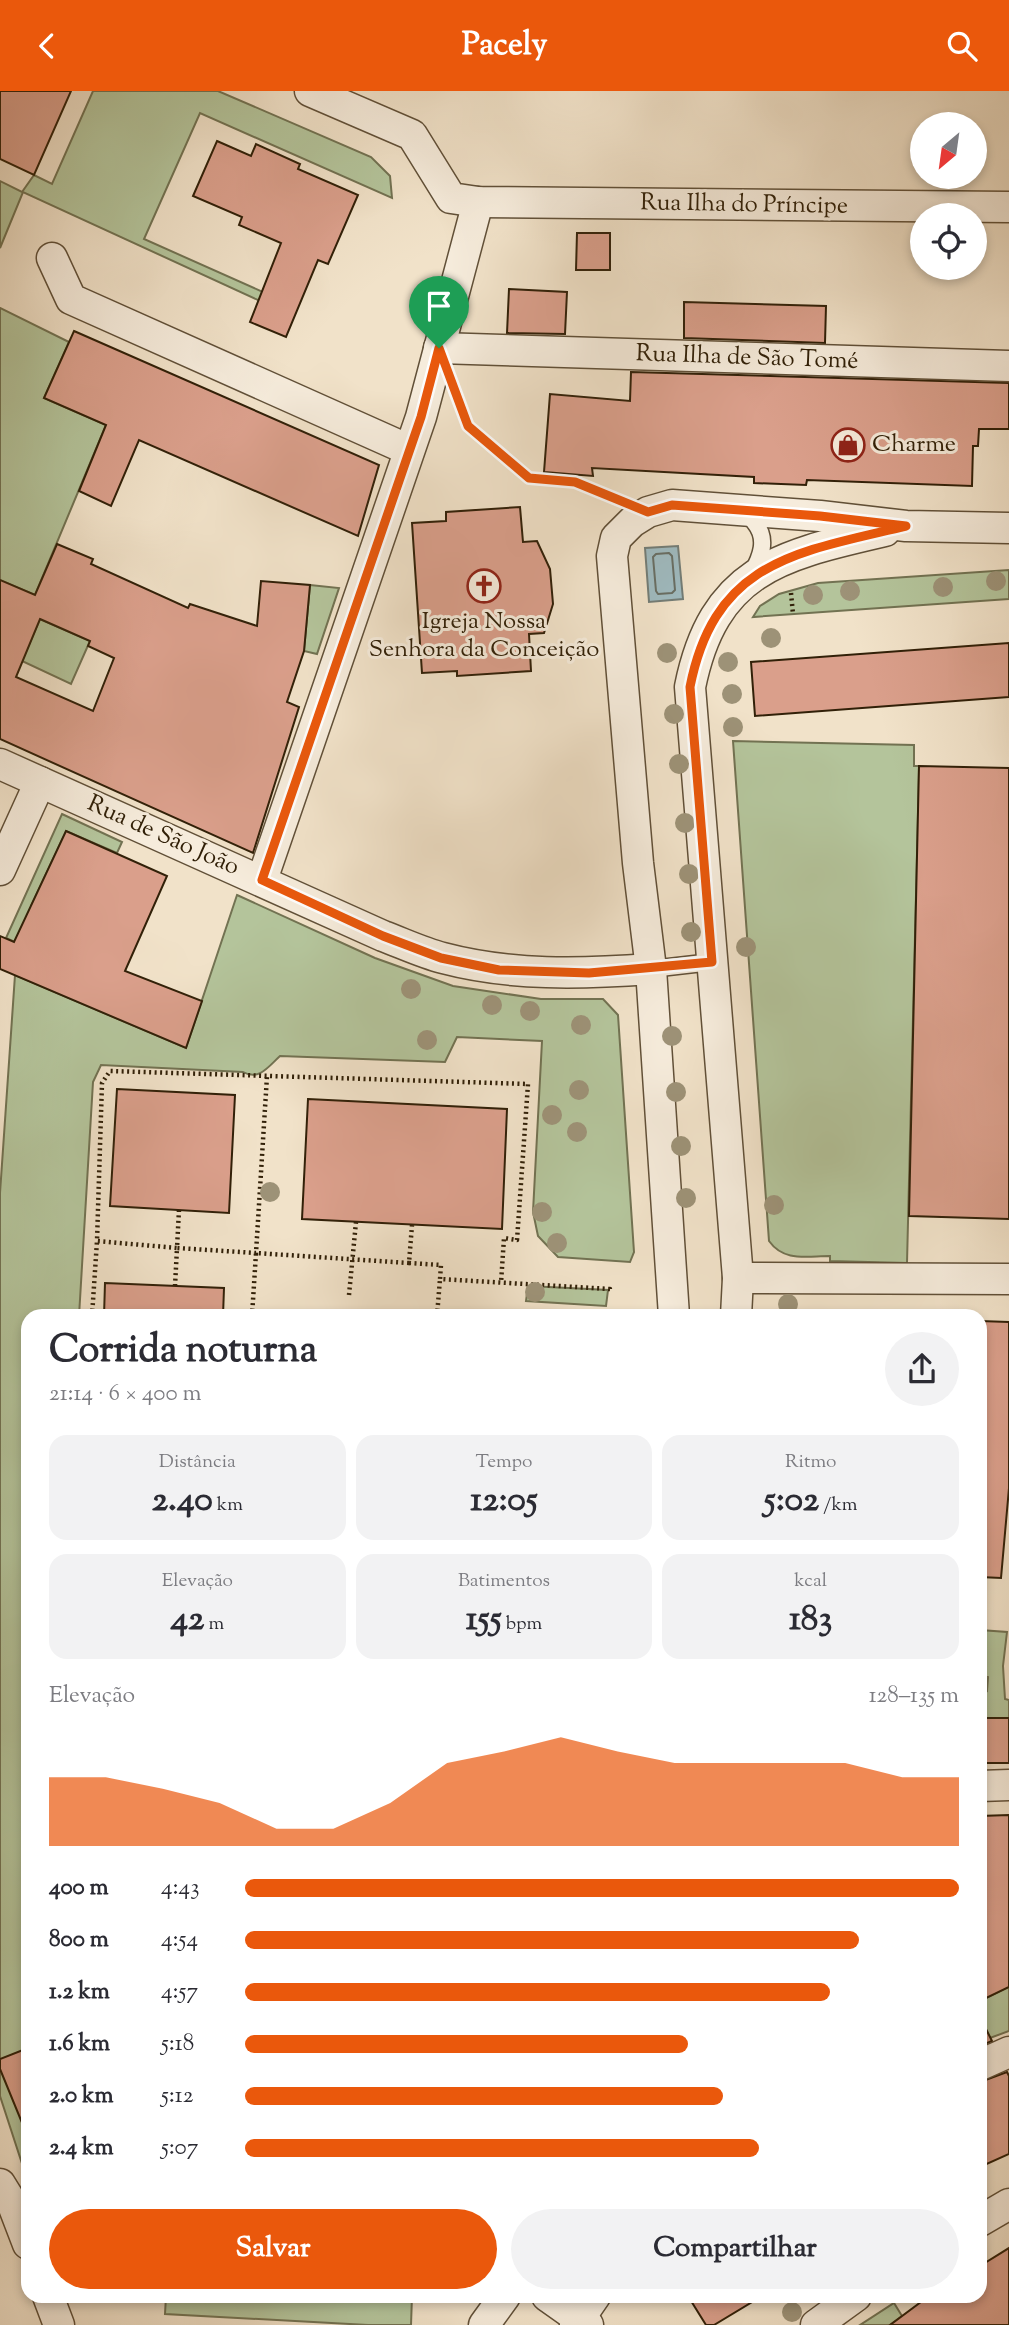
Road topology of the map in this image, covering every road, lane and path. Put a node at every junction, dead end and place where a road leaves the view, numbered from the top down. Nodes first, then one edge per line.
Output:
1 (310, 91) edge
2 (478, 202) junction
3 (1009, 207) edge
4 (52, 258) dead end
5 (439, 348) junction
6 (1009, 366) edge
7 (458, 400) dead end
8 (409, 450) junction
9 (660, 509) junction
10 (724, 509) junction
11 (906, 526) junction
12 (1009, 528) edge
13 (747, 581) junction
14 (791, 589) dead end
15 (793, 614) dead end
16 (0, 764) edge
17 (40, 782) junction
18 (0, 870) edge
19 (262, 880) junction
20 (712, 962) junction
21 (650, 969) junction
22 (267, 1076) junction
23 (179, 1210) dead end
24 (356, 1222) dead end
25 (412, 1225) dead end
26 (97, 1241) junction
27 (177, 1248) junction
28 (256, 1253) junction
29 (352, 1259) junction
30 (409, 1263) junction
31 (738, 1278) junction
32 (439, 1279) junction
33 (1009, 1279) edge
34 (501, 1283) junction
35 (175, 1286) dead end
36 (610, 1291) dead end
37 (349, 1295) dead end
38 (92, 1309) edge
39 (253, 1309) edge
40 (437, 1309) edge
41 (674, 1309) edge
42 (736, 1309) edge
43 (1009, 1785) edge
44 (987, 1786) edge
45 (1009, 2052) edge
46 (987, 2062) edge
47 (0, 2184) edge
48 (1009, 2204) edge
49 (987, 2217) edge
50 (21, 2226) edge
51 (51, 2303) edge
52 (500, 2303) edge
53 (560, 2303) edge
54 (846, 2303) edge
55 (585, 2316) edge
56 (59, 2325) edge
57 (484, 2325) edge
58 (816, 2325) edge

1 - 2 street, Rua Ilha do Príncipe
2 - 3 street, Rua Ilha do Príncipe
2 - 5 street
4 - 8 street
5 - 6 street, Rua Ilha de São Tomé
5 - 8 street
7 - 9 path
8 - 19 street
9 - 10 street
9 - 21 street
10 - 11 street
10 - 13 lane
11 - 12 street
11 - 13 street
13 - 20 street
14 - 15 path
16 - 17 street, Rua de São João
17 - 18 street
17 - 19 street, Rua de São João
19 - 21 street, Rua de São João
20 - 21 lane
20 - 31 street
21 - 41 street
22 - 26 path
22 - 28 path
22 - 34 path
23 - 27 path
24 - 29 path
25 - 30 path
26 - 27 path
26 - 38 path
27 - 28 path
27 - 35 path
28 - 29 path
28 - 39 path
29 - 30 path
29 - 37 path
30 - 32 path
31 - 33 street
31 - 42 street
32 - 34 path
32 - 40 path
34 - 36 path
43 - 44 street
45 - 46 street
47 - 50 street
48 - 49 street
51 - 56 street
52 - 57 street
53 - 55 street
54 - 58 street

